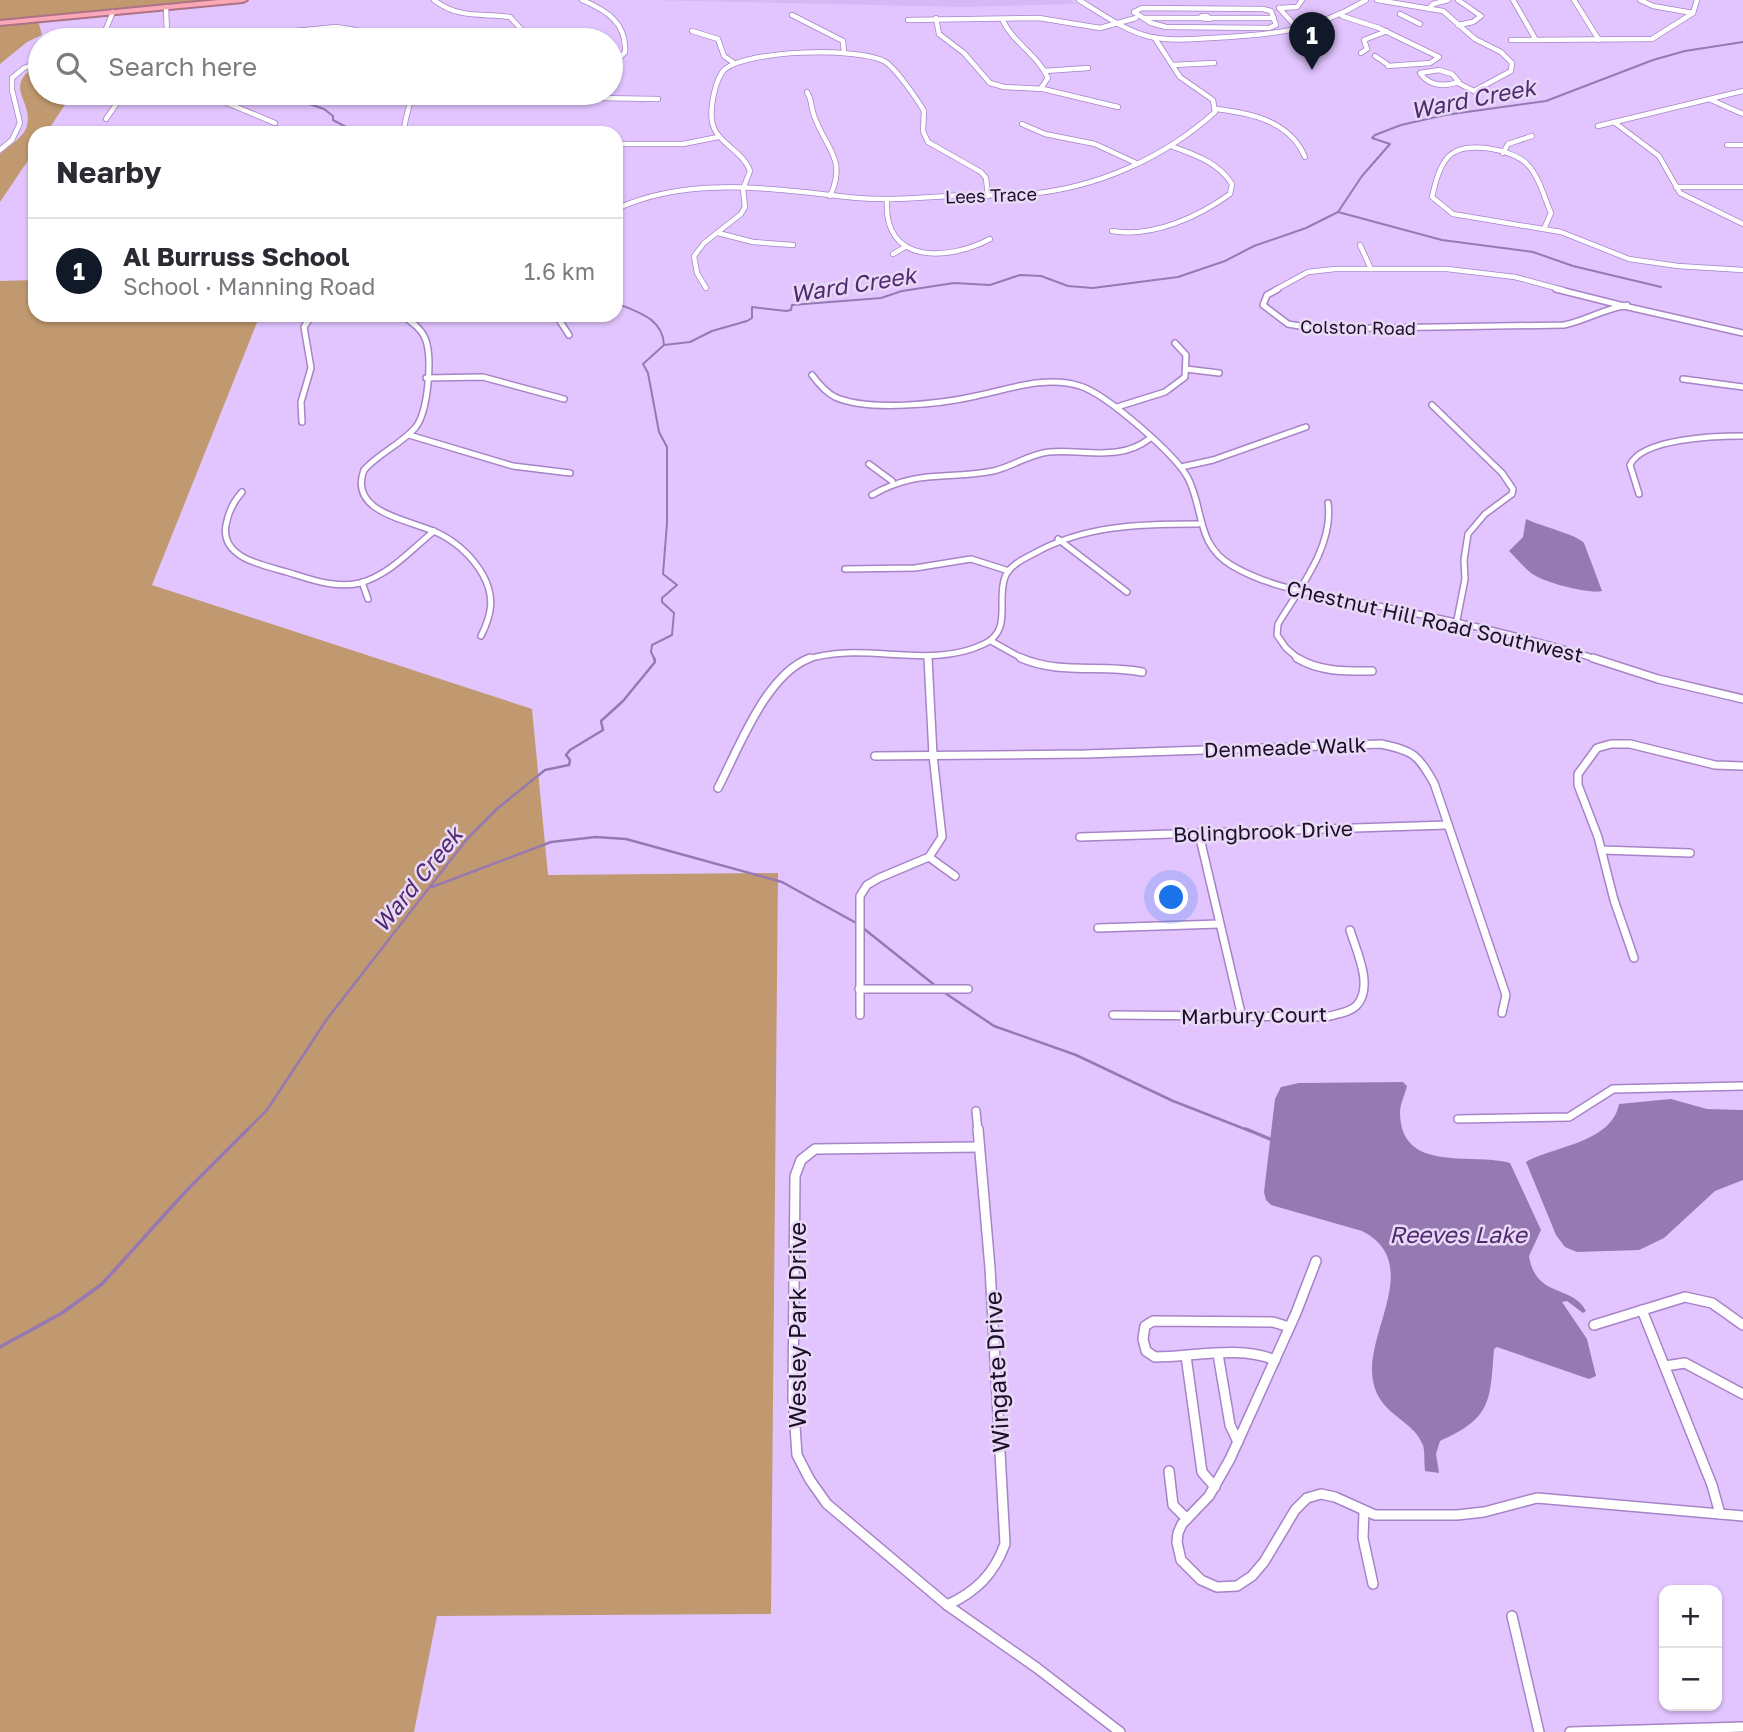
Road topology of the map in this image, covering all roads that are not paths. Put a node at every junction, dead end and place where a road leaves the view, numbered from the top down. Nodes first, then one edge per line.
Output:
1 (243, 0) edge
2 (434, 0) edge
3 (582, 0) edge
4 (1080, 0) edge
5 (1282, 0) edge
6 (1302, 0) edge
7 (1366, 0) edge
8 (1377, 0) edge
9 (1448, 0) edge
10 (1458, 0) edge
11 (1513, 0) edge
12 (1574, 0) edge
13 (1640, 0) edge
14 (1697, 0) edge
15 (1409, 6) junction
16 (166, 7) junction
17 (1202, 8) junction
18 (1279, 8) junction
19 (1429, 9) junction
20 (113, 12) junction
21 (1693, 13) junction
22 (1400, 14) junction
23 (792, 15) dead end
24 (1342, 16) junction
25 (936, 18) junction
26 (1142, 18) junction
27 (1205, 18) junction
28 (1274, 18) junction
29 (1395, 18) dead end
30 (1002, 19) junction
31 (908, 20) dead end
32 (0, 23) edge
33 (1118, 23) junction
34 (1420, 24) dead end
35 (1458, 25) junction
36 (1208, 27) junction
37 (107, 28) edge
38 (167, 28) edge
39 (330, 28) edge
40 (348, 28) edge
41 (520, 28) edge
42 (621, 28) edge
43 (623, 31) edge
44 (692, 31) dead end
45 (1300, 31) junction
46 (1388, 31) junction
47 (1154, 37) junction
48 (1511, 40) dead end
49 (1536, 40) junction
50 (1599, 40) junction
51 (844, 53) junction
52 (1361, 53) dead end
53 (623, 54) edge
54 (1375, 56) dead end
55 (734, 63) junction
56 (1214, 63) dead end
57 (1172, 65) junction
58 (28, 66) edge
59 (1088, 68) dead end
60 (1045, 71) junction
61 (1458, 83) junction
62 (1041, 88) junction
63 (1743, 91) edge
64 (807, 92) dead end
65 (623, 98) edge
66 (1709, 98) junction
67 (658, 99) dead end
68 (116, 105) edge
69 (232, 105) edge
70 (410, 105) edge
71 (1118, 107) dead end
72 (1216, 109) junction
73 (1743, 114) edge
74 (106, 119) dead end
75 (275, 122) dead end
76 (1614, 122) junction
77 (1022, 124) dead end
78 (403, 126) edge
79 (1598, 126) dead end
80 (1532, 136) dead end
81 (718, 137) junction
82 (623, 144) edge
83 (1727, 145) dead end
84 (1743, 145) edge
85 (1171, 146) junction
86 (0, 150) edge
87 (1503, 153) junction
88 (1305, 158) dead end
89 (1136, 163) junction
90 (1676, 187) junction
91 (1743, 187) edge
92 (743, 190) junction
93 (830, 196) junction
94 (988, 196) junction
95 (887, 200) junction
96 (623, 205) edge
97 (1743, 224) edge
98 (1544, 229) junction
99 (1112, 231) dead end
100 (718, 233) junction
101 (990, 239) dead end
102 (1360, 244) dead end
103 (793, 245) dead end
104 (905, 247) junction
105 (893, 254) dead end
106 (1371, 270) junction
107 (1743, 270) edge
108 (706, 288) dead end
109 (1627, 305) junction
110 (308, 322) edge
111 (410, 322) edge
112 (561, 322) edge
113 (1743, 333) edge
114 (569, 335) dead end
115 (1175, 343) dead end
116 (1186, 369) junction
117 (1219, 373) dead end
118 (812, 375) dead end
119 (426, 378) junction
120 (1683, 379) dead end
121 (1743, 387) edge
122 (564, 399) dead end
123 (1432, 405) dead end
124 (1117, 407) junction
125 (302, 422) dead end
126 (1306, 428) dead end
127 (409, 435) junction
128 (1743, 436) edge
129 (1149, 439) junction
130 (869, 464) dead end
131 (1181, 467) junction
132 (570, 473) dead end
133 (892, 481) junction
134 (242, 492) dead end
135 (1639, 494) dead end
136 (872, 495) dead end
137 (1328, 503) dead end
138 (1198, 524) junction
139 (434, 531) junction
140 (1058, 539) junction
141 (845, 569) dead end
142 (1009, 571) junction
143 (362, 582) junction
144 (1127, 592) dead end
145 (1296, 592) junction
146 (368, 599) dead end
147 (1456, 625) junction
148 (481, 636) dead end
149 (991, 641) junction
150 (928, 656) junction
151 (1372, 671) dead end
152 (1142, 672) dead end
153 (1743, 699) edge
154 (933, 755) junction
155 (875, 756) dead end
156 (1743, 766) edge
157 (718, 788) dead end
158 (1447, 825) junction
159 (1199, 834) junction
160 (1080, 837) dead end
161 (1602, 850) junction
162 (1690, 853) dead end
163 (929, 857) junction
164 (955, 876) dead end
165 (1219, 924) junction
166 (1098, 928) dead end
167 (1350, 930) dead end
168 (1634, 958) dead end
169 (859, 989) junction
170 (968, 989) dead end
171 (1503, 1013) dead end
172 (860, 1015) dead end
173 (1113, 1015) dead end
174 (1242, 1017) junction
175 (1743, 1086) edge
176 (976, 1111) dead end
177 (1458, 1119) dead end
178 (978, 1147) junction
179 (1316, 1261) dead end
180 (1642, 1310) junction
181 (1594, 1325) dead end
182 (1743, 1325) edge
183 (1289, 1326) junction
184 (1218, 1354) junction
185 (1186, 1356) junction
186 (1275, 1360) junction
187 (1665, 1366) junction
188 (1743, 1394) edge
189 (1238, 1442) junction
190 (1169, 1471) dead end
191 (1214, 1487) junction
192 (1364, 1513) junction
193 (1720, 1514) junction
194 (1743, 1516) edge
195 (1188, 1519) junction
196 (1373, 1584) dead end
197 (947, 1605) junction
198 (1512, 1616) dead end
199 (1743, 1727) edge
200 (1120, 1732) edge
201 (1539, 1732) edge
202 (1570, 1732) edge

1 - 16 highway
2 - 41 street
3 - 42 street
4 - 33 street
5 - 18 street
6 - 18 street
7 - 24 street
8 - 15 street
9 - 19 street
10 - 35 street
11 - 49 street
12 - 50 street
13 - 21 street
14 - 21 street
15 - 19 street
15 - 22 street
16 - 20 highway
16 - 38 street
17 - 26 street
17 - 27 street
17 - 28 street
18 - 45 street
19 - 35 street
20 - 32 highway
20 - 37 street
21 - 50 street
22 - 29 street
22 - 34 street
23 - 51 street
24 - 45 street
24 - 46 street
25 - 30 street
25 - 31 street
25 - 62 street
26 - 27 street
26 - 33 street
26 - 36 street
27 - 28 street
27 - 36 street
28 - 36 street
30 - 33 street
30 - 60 street
33 - 47 street
35 - 61 street
39 - 40 street
43 - 53 street
44 - 55 street
45 - 47 street
46 - 52 street
46 - 54 street
47 - 57 street
48 - 49 street
49 - 50 street
51 - 55 street
51 - 94 street
55 - 81 street
56 - 57 street
57 - 72 street
58 - 86 street
59 - 60 street
60 - 62 street
61 - 61 street
62 - 71 street
63 - 66 street
64 - 93 street
65 - 67 street
66 - 73 street
66 - 76 street
68 - 74 street
69 - 75 street
70 - 78 street
72 - 85 street, Lees Trace
72 - 88 street
76 - 79 street
76 - 90 street
77 - 89 street
80 - 87 street
81 - 82 street
81 - 92 street
83 - 84 street
85 - 89 street, Lees Trace
85 - 99 street
87 - 98 street
87 - 98 street
89 - 94 street, Lees Trace
90 - 91 street
90 - 97 street
92 - 93 street, Lees Trace
92 - 96 street, Lees Trace
92 - 100 street
93 - 95 street, Lees Trace
94 - 95 street, Lees Trace
95 - 104 street
98 - 107 street
100 - 103 street
100 - 108 street
101 - 104 street
102 - 106 street
104 - 105 street
106 - 109 street, Colston Road
106 - 109 street, Colston Road
109 - 113 street, Colston Road
110 - 125 street
111 - 119 street
112 - 114 street
115 - 116 street
116 - 117 street
116 - 124 street
118 - 124 street, Chestnut Hill Road Southwest
119 - 122 street
119 - 127 street
120 - 121 street
123 - 147 street
124 - 129 street, Chestnut Hill Road Southwest
126 - 131 street
127 - 132 street
127 - 139 street
128 - 135 street
129 - 131 street, Chestnut Hill Road Southwest
129 - 133 street
130 - 133 street
131 - 138 street, Chestnut Hill Road Southwest
133 - 136 street
134 - 143 street
137 - 145 street
138 - 140 street
138 - 145 street, Chestnut Hill Road Southwest
139 - 143 street
139 - 148 street
140 - 142 street
140 - 144 street
141 - 142 street
142 - 149 street
143 - 146 street
145 - 147 street, Chestnut Hill Road Southwest
145 - 151 street
147 - 153 street, Chestnut Hill Road Southwest
149 - 150 street
149 - 152 street
150 - 154 street
150 - 157 street
154 - 155 street, Denmeade Walk
154 - 158 street, Denmeade Walk
154 - 163 street
156 - 161 street
158 - 159 street, Bolingbrook Drive
158 - 171 street, Denmeade Walk
159 - 160 street, Bolingbrook Drive
159 - 165 street
161 - 162 street
161 - 168 street
163 - 164 street
163 - 169 street
165 - 166 street
165 - 174 street
167 - 174 street, Marbury Court
169 - 170 street
169 - 172 street
173 - 174 street, Marbury Court
175 - 177 street
176 - 178 street, Wingate Drive
178 - 197 street, Wingate Drive
178 - 197 street, Wesley Park Drive
179 - 183 street
180 - 181 street
180 - 182 street
180 - 187 street
183 - 185 street
183 - 186 street
184 - 185 street
184 - 186 street
184 - 189 street
185 - 191 street
186 - 189 street
187 - 188 street
187 - 193 street
189 - 191 street
190 - 195 street
191 - 195 street
192 - 193 street
192 - 195 street
192 - 196 street
193 - 194 street
197 - 200 street, Wesley Park Drive
198 - 201 street
199 - 202 street

